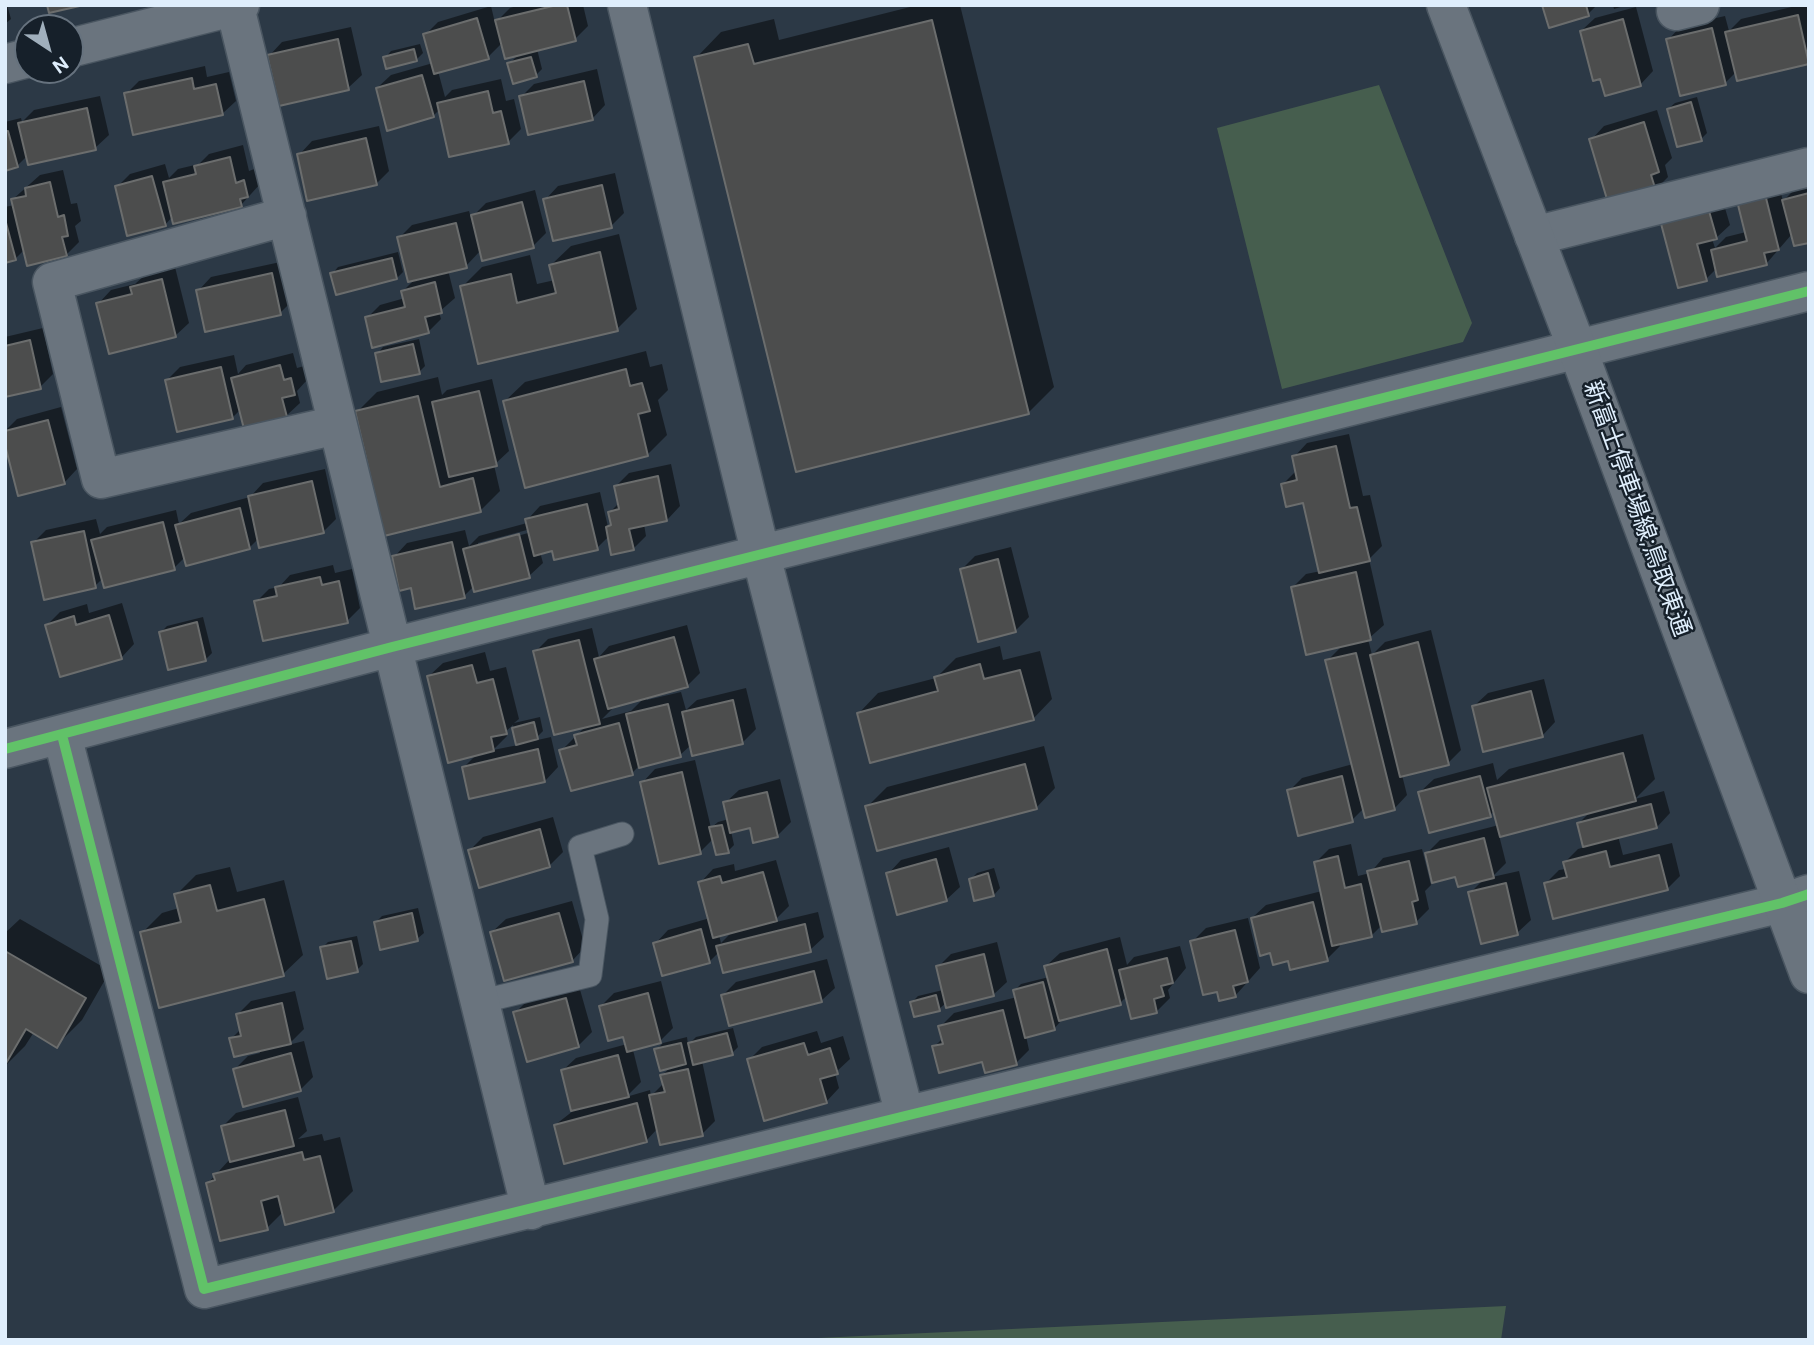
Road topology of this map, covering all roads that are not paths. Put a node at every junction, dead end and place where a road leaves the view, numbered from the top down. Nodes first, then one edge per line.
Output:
1 (627, 5) edge
2 (1446, 5) edge
3 (237, 6) edge
4 (84, 44) edge
5 (1809, 167) edge
6 (287, 216) junction
7 (1534, 236) junction
8 (1809, 290) edge
9 (1577, 348) junction
10 (337, 425) junction
11 (761, 555) junction
12 (392, 647) junction
13 (62, 735) junction
14 (5, 749) edge
15 (622, 834) dead end
16 (1795, 899) edge
17 (1809, 974) edge
18 (480, 1002) junction
19 (905, 1116) junction
20 (531, 1210) junction

1 - 11 street
2 - 7 street, 新富士停車場線;鳥取東通
3 - 4 street
3 - 6 street
5 - 7 street
6 - 10 street
6 - 10 street
7 - 9 street, 新富士停車場線;鳥取東通
8 - 9 street
9 - 11 street
9 - 16 street, 新富士停車場線;鳥取東通
10 - 12 street
11 - 12 street
11 - 19 street
12 - 13 street
12 - 18 street
13 - 14 street
13 - 20 street
15 - 18 lane
16 - 17 street, 新富士停車場線;鳥取東通
16 - 19 street
18 - 20 street
19 - 20 street

